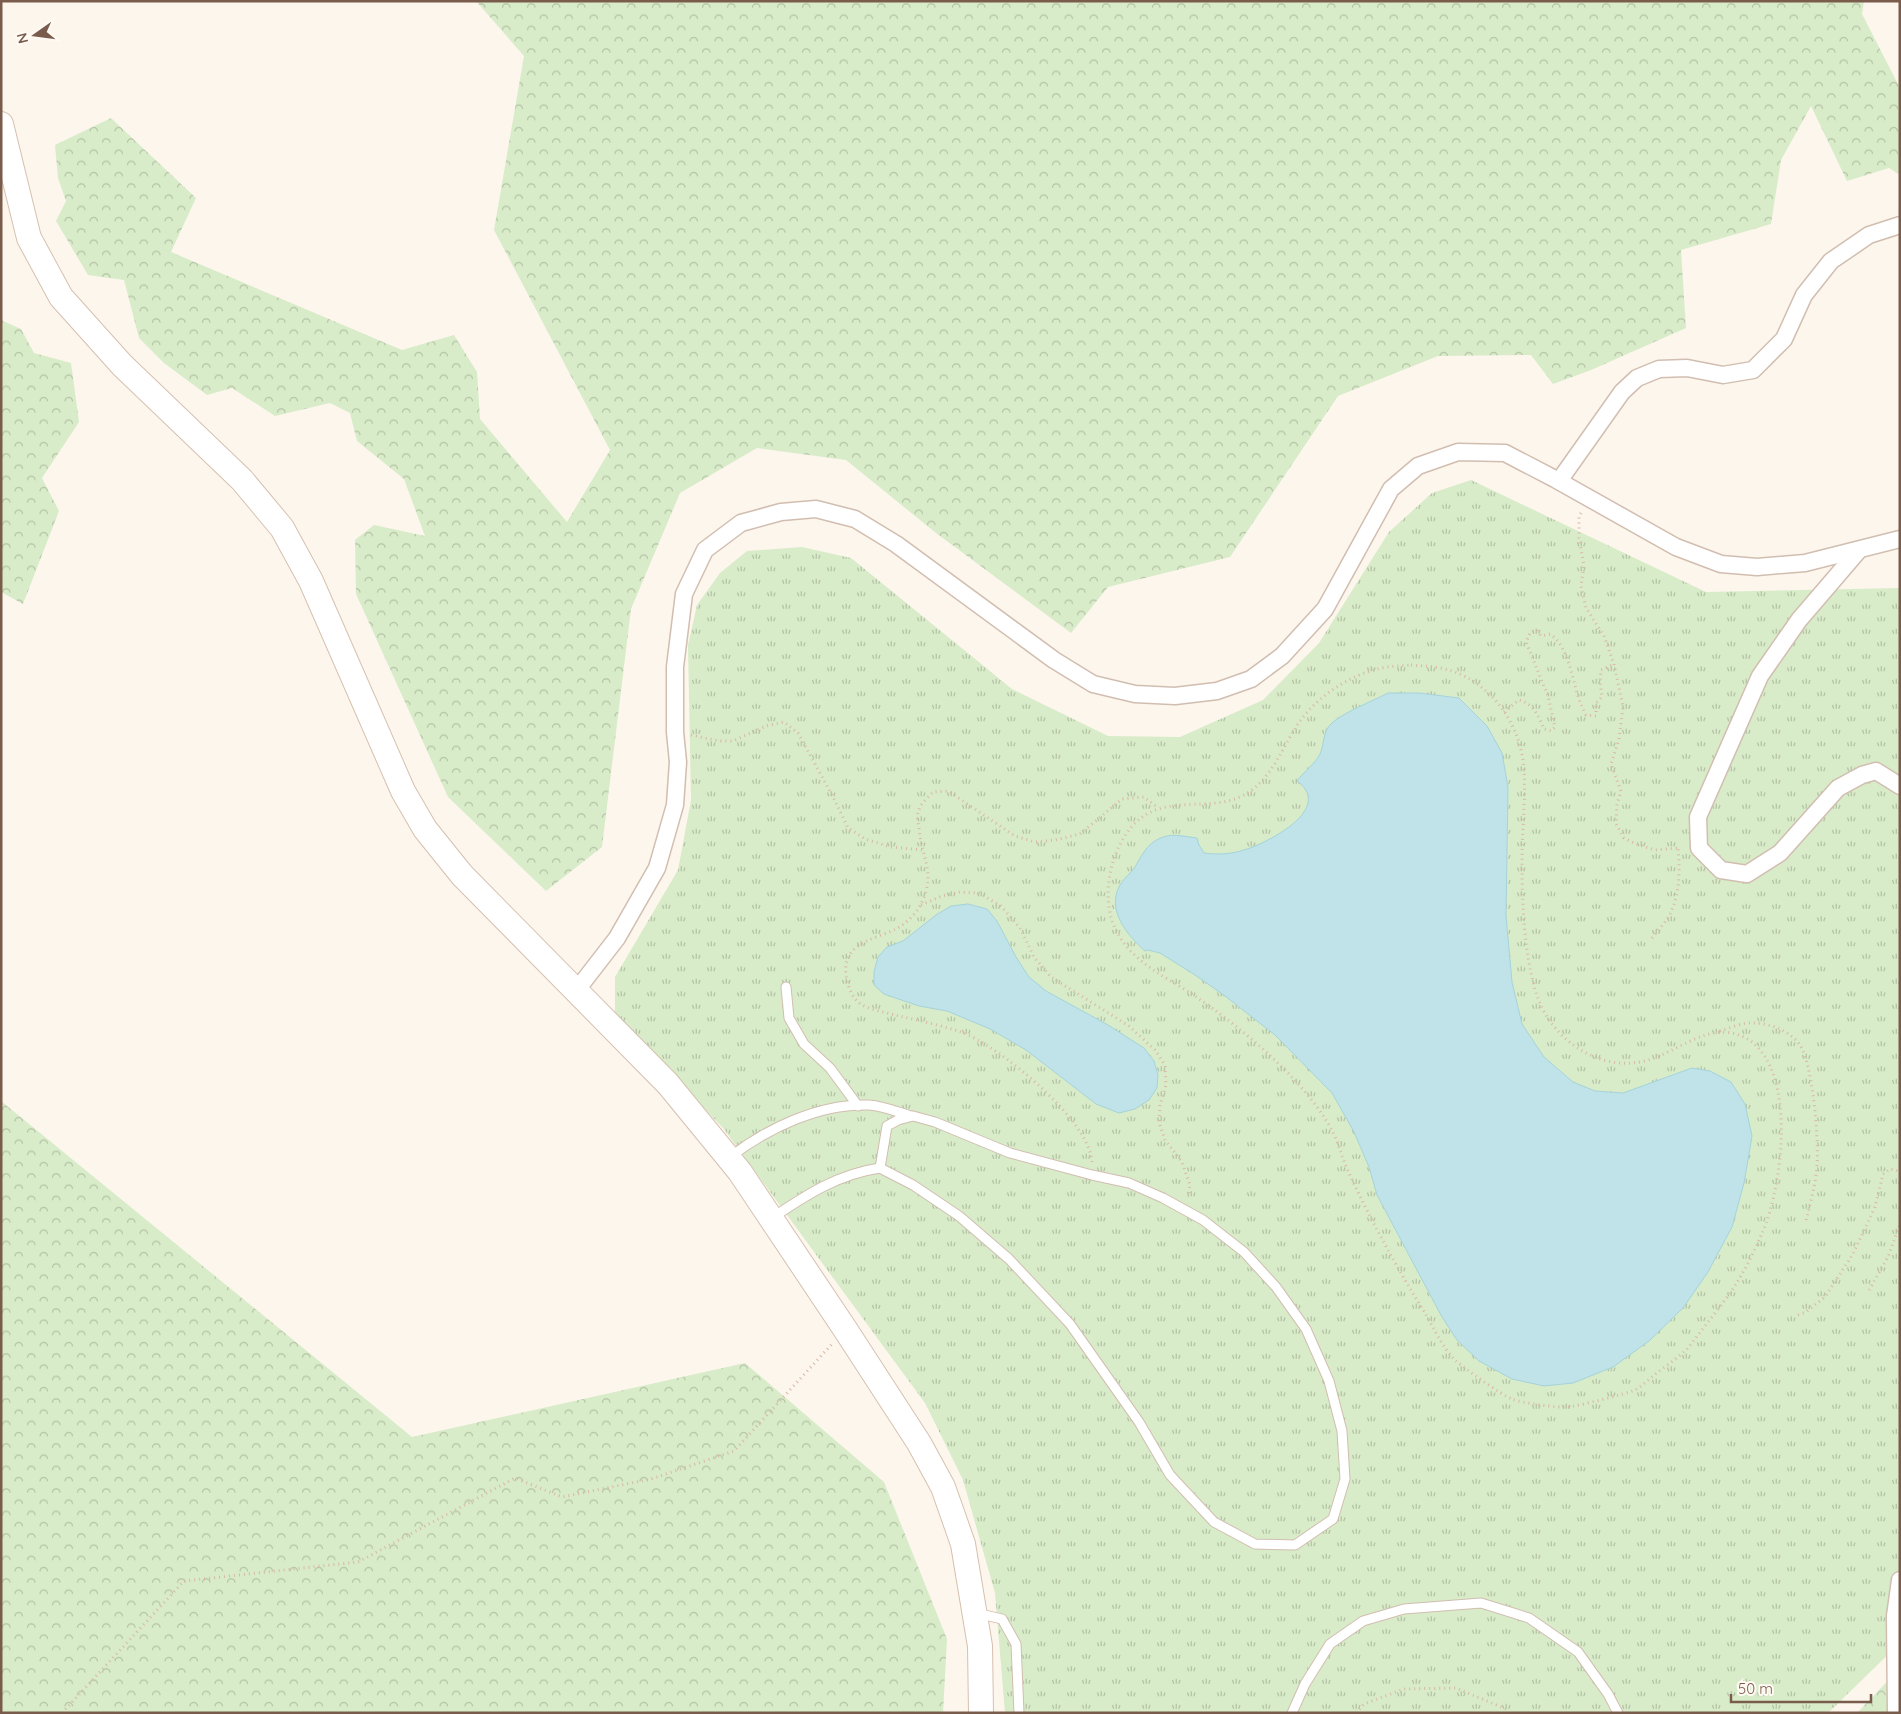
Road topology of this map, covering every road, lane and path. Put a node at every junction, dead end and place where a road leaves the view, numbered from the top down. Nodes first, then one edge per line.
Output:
1 (1, 124) edge
2 (1900, 225) edge
3 (1559, 481) junction
4 (1590, 498) junction
5 (1900, 538) edge
6 (1859, 550) junction
7 (1614, 664) junction
8 (1504, 712) junction
9 (675, 732) junction
10 (1900, 786) edge
11 (1158, 808) junction
12 (1699, 841) junction
13 (1678, 848) junction
14 (923, 850) junction
15 (919, 906) junction
16 (1652, 938) dead end
17 (786, 987) dead end
18 (576, 991) junction
19 (1718, 1031) junction
20 (858, 1106) junction
21 (914, 1116) junction
22 (728, 1159) junction
23 (880, 1168) junction
24 (1900, 1172) edge
25 (1092, 1175) junction
26 (1185, 1210) junction
27 (772, 1219) junction
28 (1806, 1221) dead end
29 (1900, 1224) edge
30 (1870, 1290) dead end
31 (1798, 1316) dead end
32 (846, 1330) junction
33 (1900, 1580) edge
34 (976, 1613) junction
35 (62, 1713) edge
36 (981, 1713) edge
37 (1019, 1713) edge
38 (1292, 1713) edge
39 (1356, 1713) edge
40 (1508, 1713) edge
41 (1618, 1713) edge
42 (1896, 1713) edge

1 - 18 main road
2 - 3 street
3 - 4 street
3 - 9 street
4 - 6 street
4 - 7 path
5 - 6 street
6 - 12 street
7 - 8 path
7 - 13 path
8 - 11 path
8 - 19 path
9 - 14 path
9 - 18 street
10 - 12 street
11 - 14 path
11 - 19 path
12 - 13 path
13 - 16 path
14 - 15 path
15 - 25 path
15 - 26 path
17 - 20 lane
18 - 22 main road
19 - 28 path
20 - 21 lane
20 - 22 lane
21 - 23 lane
21 - 25 lane
22 - 27 main road
23 - 26 lane
23 - 27 lane
24 - 31 path
25 - 26 lane
27 - 32 main road
29 - 30 path
32 - 34 main road
32 - 35 path
33 - 42 street
34 - 36 main road
34 - 37 lane
38 - 41 lane
39 - 40 path

